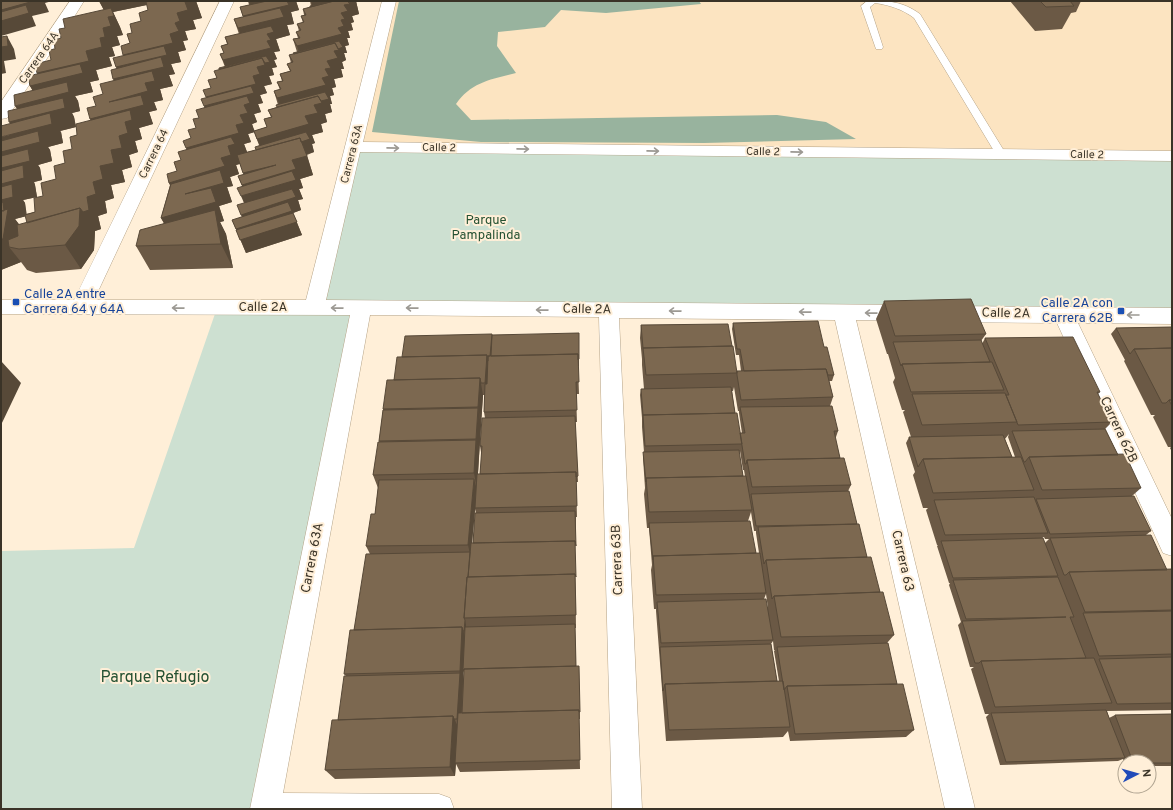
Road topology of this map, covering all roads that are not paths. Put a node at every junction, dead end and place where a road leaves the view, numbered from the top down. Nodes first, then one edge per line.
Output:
1 (77, 1) edge
2 (227, 1) edge
3 (389, 1) edge
4 (874, 1) edge
5 (879, 47) dead end
6 (1, 114) edge
7 (354, 147) junction
8 (1001, 154) junction
9 (1172, 156) edge
10 (1, 307) edge
11 (80, 307) junction
12 (314, 307) junction
13 (361, 308) junction
14 (609, 310) junction
15 (844, 313) junction
16 (1064, 315) junction
17 (1172, 316) edge
18 (1172, 545) edge
19 (266, 808) edge
20 (439, 809) edge
21 (627, 809) edge
22 (960, 809) edge

1 - 6 street, Carrera 64A
2 - 11 street, Carrera 64
3 - 7 street, Carrera 63A
4 - 5 lane
4 - 8 lane
7 -> 8 street, Calle 2
7 - 12 street, Carrera 63A
8 - 9 street, Calle 2
10 - 11 street, Calle 2A
12 -> 11 street, Calle 2A
13 -> 12 street, Calle 2A
14 -> 13 street, Calle 2A
13 - 19 street, Carrera 63A
15 -> 14 street, Calle 2A
14 - 21 street, Carrera 63B
16 -> 15 street, Calle 2A
15 - 22 street, Carrera 63
17 -> 16 street, Calle 2A
16 - 18 street, Carrera 62B
19 - 20 street

